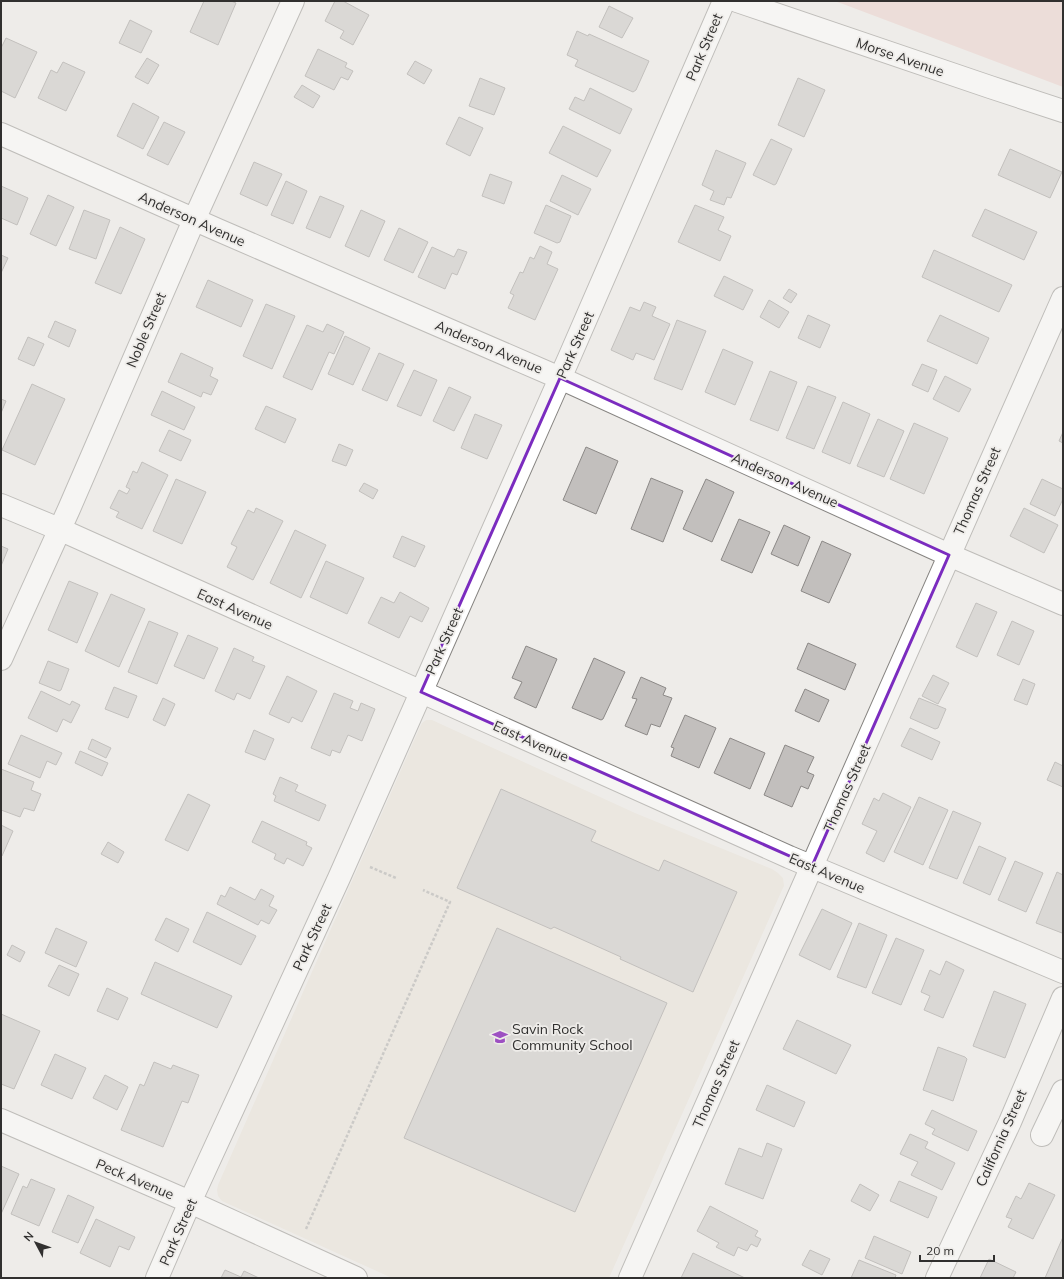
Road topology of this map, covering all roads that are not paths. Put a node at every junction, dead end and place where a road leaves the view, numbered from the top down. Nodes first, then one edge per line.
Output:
1 (293, 1) edge
2 (724, 1) edge
3 (737, 1) edge
4 (1063, 110) edge
5 (1, 134) edge
6 (194, 220) junction
7 (1063, 298) edge
8 (560, 378) junction
9 (1, 504) edge
10 (60, 529) junction
11 (949, 555) junction
12 (1063, 604) edge
13 (1, 659) edge
14 (421, 692) junction
15 (812, 866) junction
16 (1063, 972) edge
17 (1063, 998) edge
18 (1063, 1091) edge
19 (1, 1120) edge
20 (1042, 1135) dead end
21 (190, 1202) junction
22 (158, 1278) edge
23 (356, 1278) edge
24 (630, 1278) edge
25 (937, 1278) edge

1 - 6 street, Noble Street
2 - 8 street, Park Street
3 - 4 street, Morse Avenue
5 - 6 street, Anderson Avenue
6 - 8 street, Anderson Avenue
6 - 10 street, Noble Street
7 - 11 street, Thomas Street
8 - 11 street, Anderson Avenue
8 - 14 street, Park Street
9 - 10 street, East Avenue
10 - 13 street, Noble Street
10 - 14 street, East Avenue
11 - 12 street, Anderson Avenue
11 - 15 street, Thomas Street
14 - 15 street, East Avenue
14 - 21 street, Park Street
15 - 16 street, East Avenue
15 - 24 street, Thomas Street
17 - 25 street, California Street
18 - 20 street
19 - 21 street, Peck Avenue
21 - 22 street, Park Street
21 - 23 street, Peck Avenue

